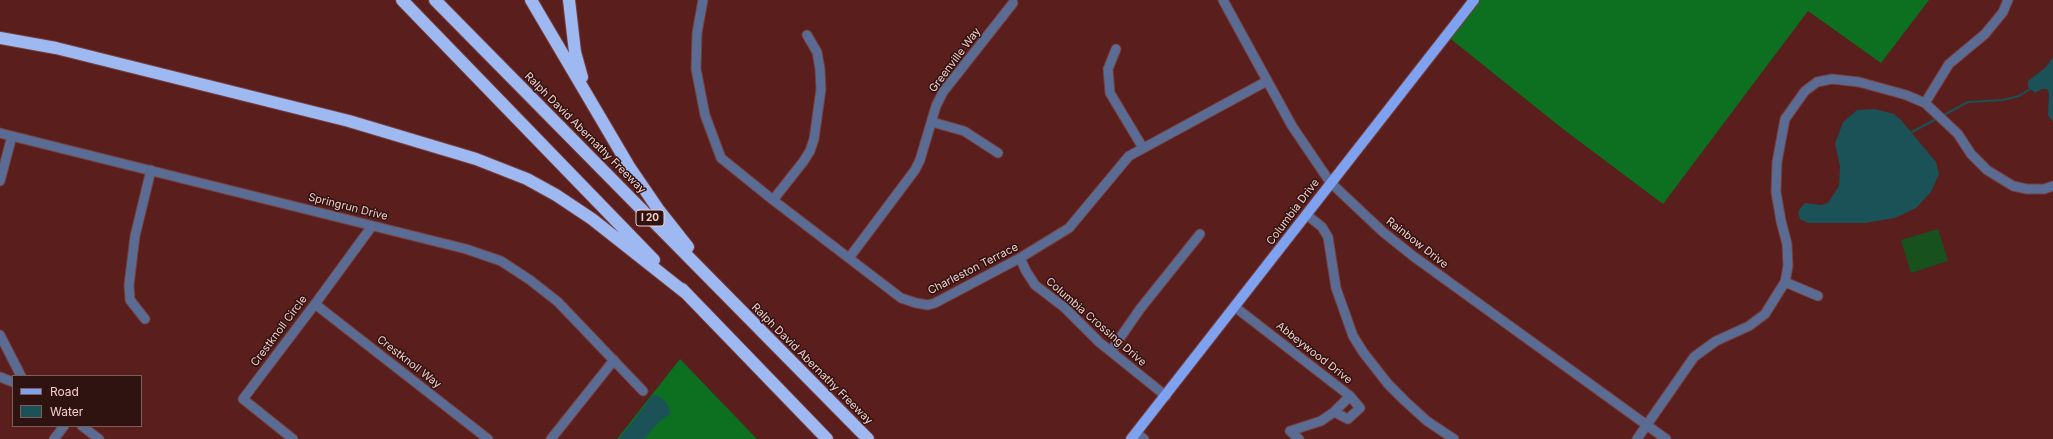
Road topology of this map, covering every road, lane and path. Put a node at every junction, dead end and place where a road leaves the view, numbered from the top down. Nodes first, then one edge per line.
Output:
1 (402, 0) edge
2 (435, 0) edge
3 (531, 0) edge
4 (569, 0) edge
5 (702, 0) edge
6 (1223, 0) edge
7 (1474, 0) edge
8 (2008, 0) edge
9 (1013, 3) dead end
10 (807, 34) dead end
11 (0, 38) edge
12 (1116, 49) dead end
13 (1267, 81) junction
14 (1925, 103) junction
15 (594, 106) junction
16 (932, 122) junction
17 (0, 133) edge
18 (12, 136) junction
19 (1142, 148) junction
20 (998, 153) dead end
21 (151, 170) junction
22 (0, 181) edge
23 (1330, 182) junction
24 (2053, 186) edge
25 (773, 200) junction
26 (1307, 215) junction
27 (372, 226) junction
28 (1200, 234) dead end
29 (849, 258) junction
30 (1020, 258) junction
31 (1785, 282) junction
32 (687, 294) junction
33 (1818, 296) dead end
34 (315, 304) junction
35 (928, 305) junction
36 (1235, 307) junction
37 (931, 314) dead end
38 (146, 319) dead end
39 (0, 335) edge
40 (1111, 351) junction
41 (614, 360) junction
42 (20, 375) edge
43 (0, 377) edge
44 (810, 380) junction
45 (12, 382) edge
46 (643, 391) dead end
47 (1166, 396) junction
48 (1350, 396) junction
49 (1334, 412) junction
50 (63, 427) edge
51 (83, 427) edge
52 (1647, 427) junction
53 (1137, 437) edge
54 (54, 439) edge
55 (98, 439) edge
56 (293, 439) edge
57 (488, 439) edge
58 (551, 439) edge
59 (827, 439) edge
60 (868, 439) edge
61 (1299, 439) edge
62 (1454, 439) edge
63 (1637, 439) edge
64 (1666, 439) edge

1 - 32 highway, I 20
2 - 44 highway, Ralph David Abernathy Freeway / I 20
3 - 15 highway
4 - 15 highway
5 - 25 street, Charleston Terrace
6 - 13 street, Rainbow Drive
7 - 23 main road, Columbia Drive
8 - 14 street
9 - 16 street, Greenville Way
10 - 25 street
11 - 32 highway
12 - 19 street
13 - 19 street, Charleston Terrace
13 - 23 street, Rainbow Drive
14 - 24 street
14 - 31 street
15 - 44 highway
16 - 20 street
16 - 29 street, Greenville Way
17 - 18 street, Springrun Drive
18 - 21 street, Springrun Drive
18 - 22 street
19 - 30 street, Charleston Terrace
21 - 27 street, Springrun Drive
21 - 38 street
23 - 26 main road, Columbia Drive
23 - 52 street, Rainbow Drive
25 - 29 street, Charleston Terrace
26 - 36 main road, Columbia Drive
26 - 62 street
27 - 34 street, Crestknoll Circle
27 - 41 street, Springrun Drive
28 - 40 street
29 - 35 street, Charleston Terrace
30 - 35 street, Charleston Terrace
30 - 40 street, Columbia Crossing Drive
31 - 33 street
31 - 52 street
32 - 59 highway, I 20
34 - 56 street, Crestknoll Circle
34 - 57 street, Crestknoll Way
35 - 37 street
36 - 47 main road, Columbia Drive
36 - 48 street, Abbeywood Drive
39 - 42 street
40 - 47 street, Columbia Crossing Drive
41 - 46 street, Springrun Drive
41 - 58 street
43 - 45 street
44 - 60 highway, Ralph David Abernathy Freeway / I 20
47 - 53 main road, Columbia Drive
48 - 49 street, Abbeywood Drive
48 - 49 street
49 - 61 street, Abbeywood Drive
50 - 54 street
51 - 55 street
52 - 63 street
52 - 64 street, Rainbow Drive

